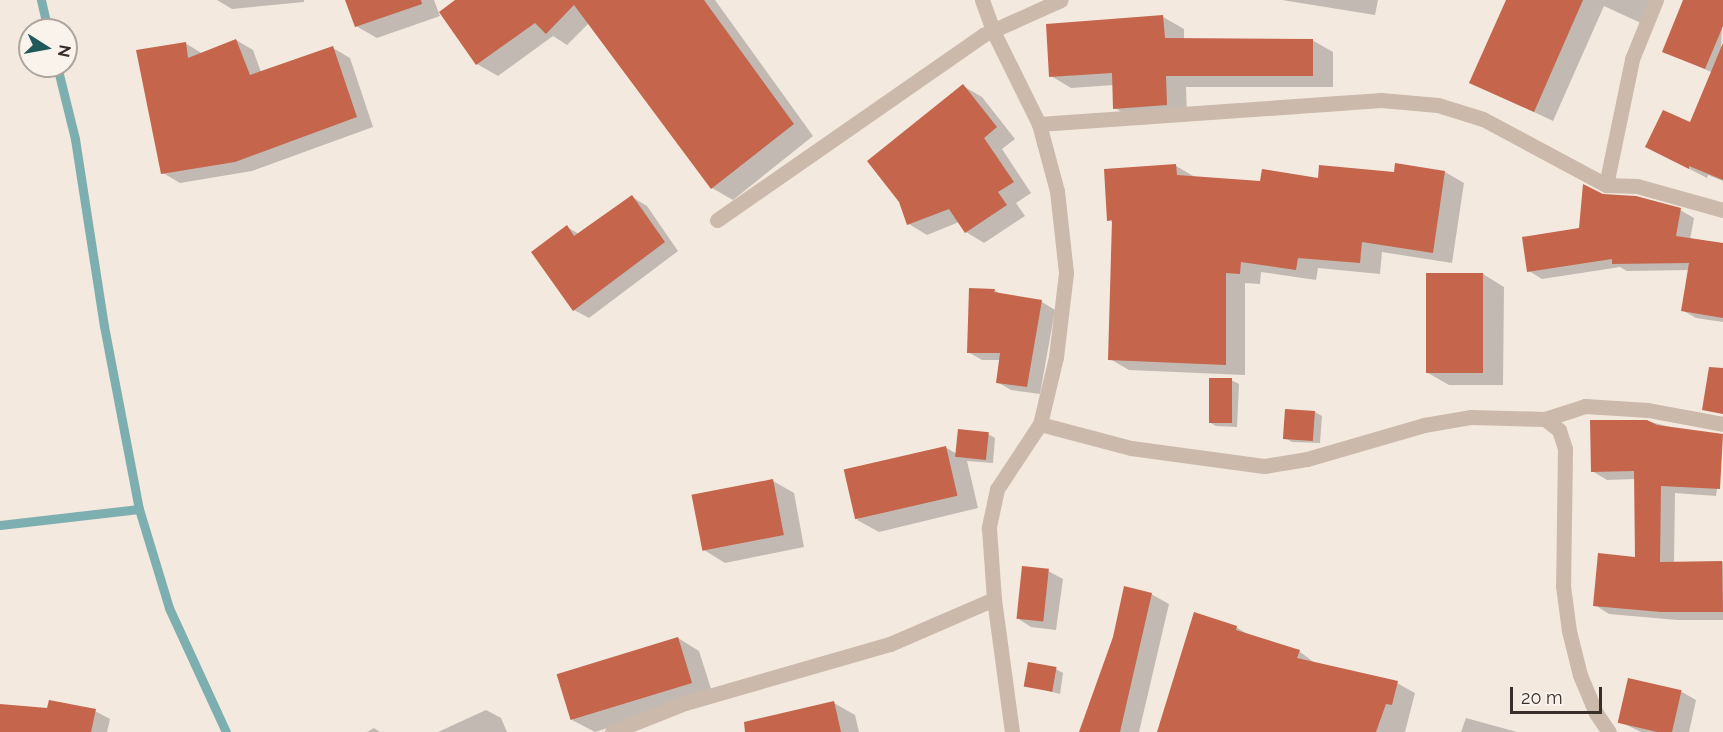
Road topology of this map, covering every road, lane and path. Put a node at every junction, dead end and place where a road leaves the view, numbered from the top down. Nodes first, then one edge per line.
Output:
1 (982, 0) edge
2 (1061, 0) edge
3 (1656, 0) edge
4 (993, 31) junction
5 (1039, 124) junction
6 (1606, 185) junction
7 (1723, 210) edge
8 (717, 220) dead end
9 (1545, 419) junction
10 (1040, 424) junction
11 (1723, 424) edge
12 (994, 599) junction
13 (612, 732) edge
14 (1012, 732) edge
15 (1610, 732) edge

1 - 4 street
2 - 4 street
3 - 6 street
4 - 5 street
4 - 8 street
5 - 6 street
5 - 10 street
6 - 7 street
9 - 10 street
9 - 11 street
9 - 15 street
10 - 12 street
12 - 13 street
12 - 14 street

